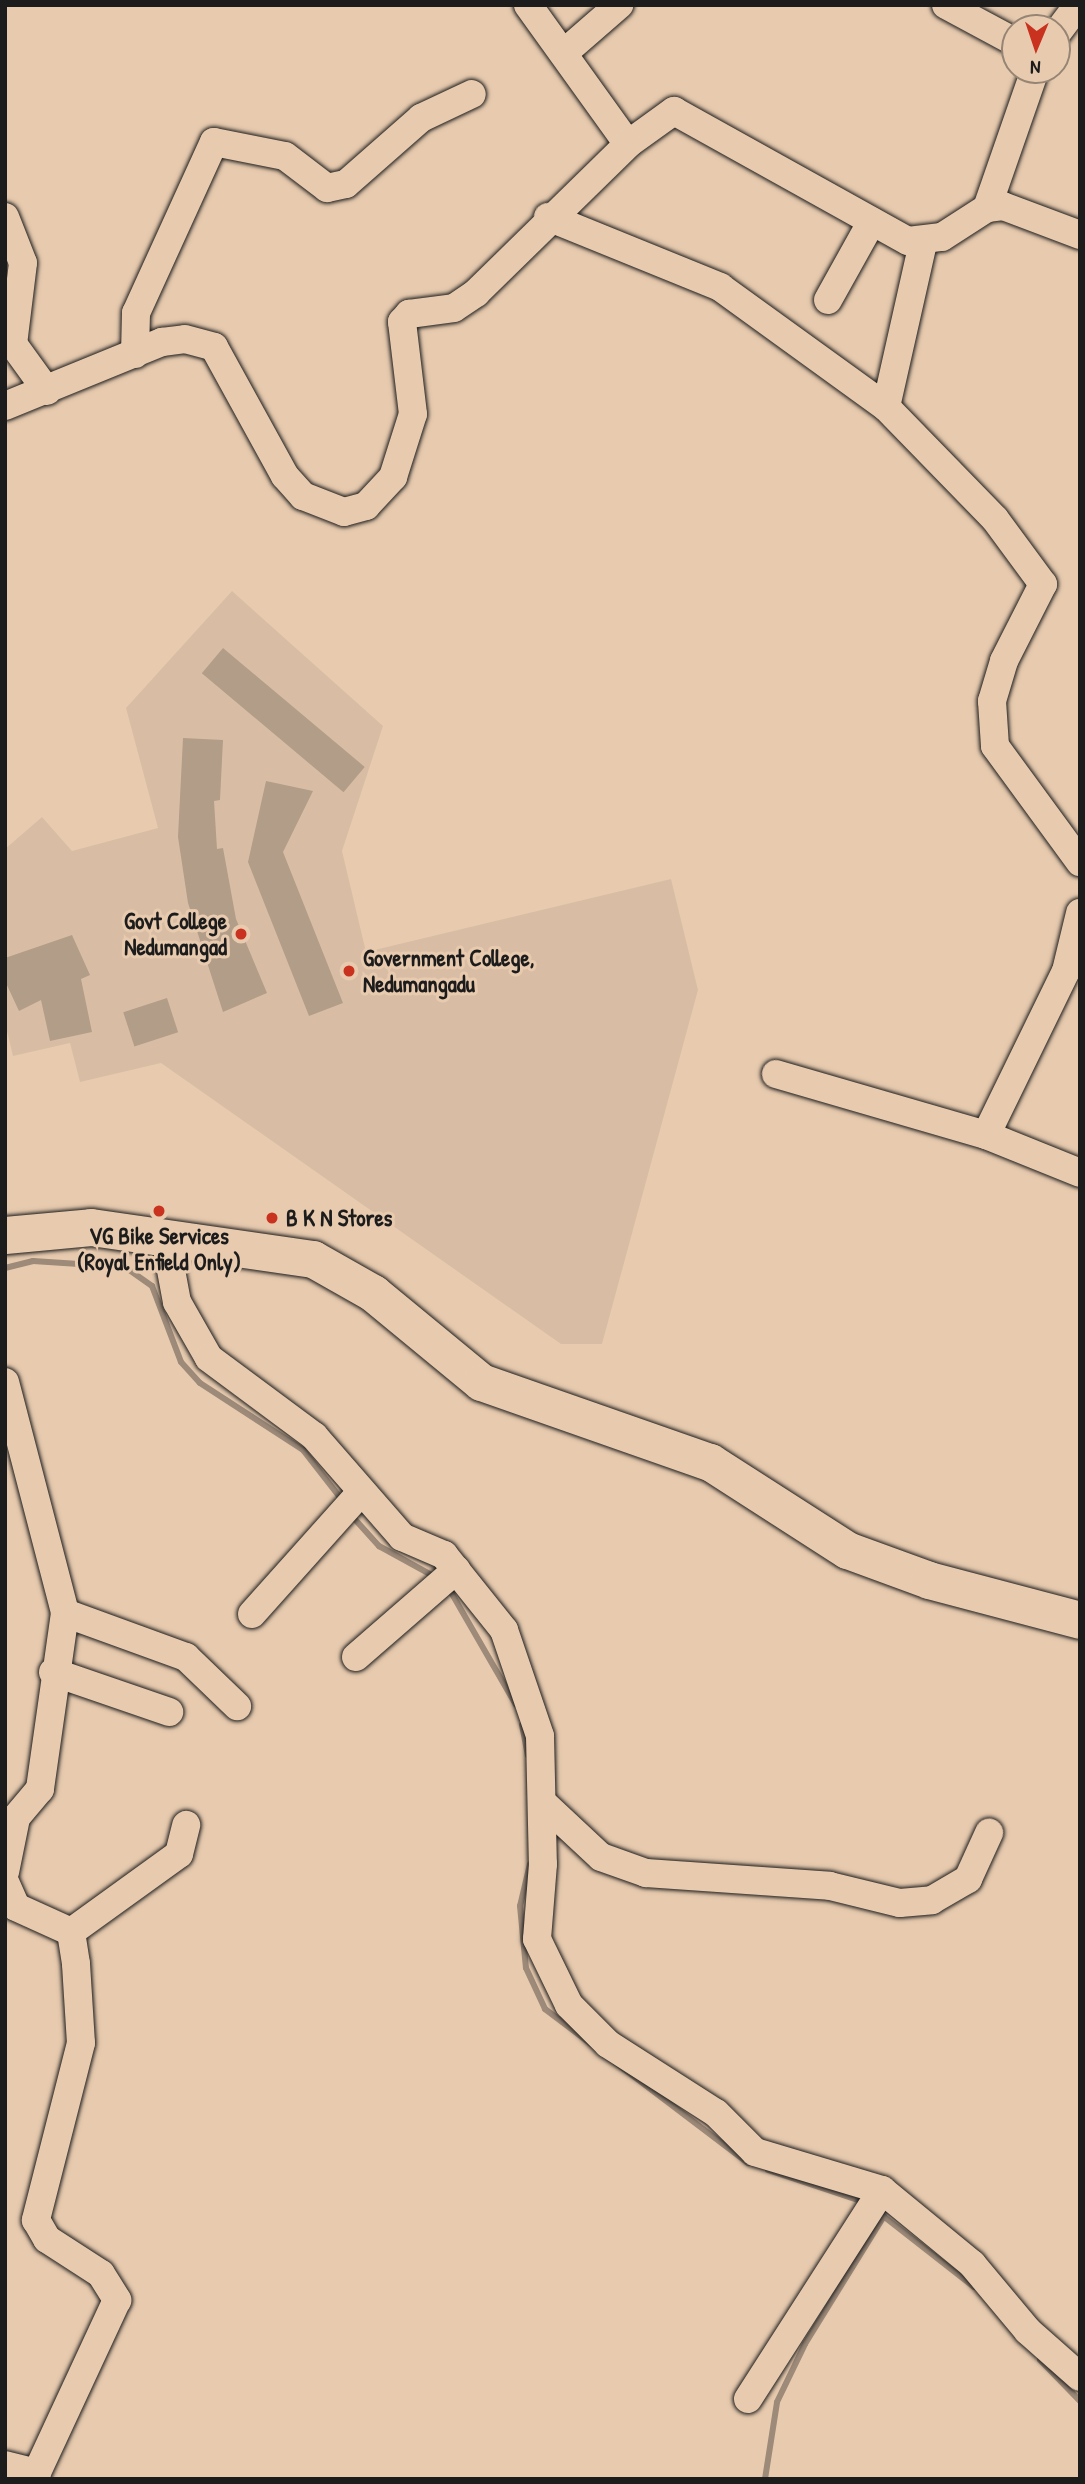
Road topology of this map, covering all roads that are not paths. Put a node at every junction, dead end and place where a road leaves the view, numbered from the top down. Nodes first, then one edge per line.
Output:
1 (528, 5) edge
2 (619, 5) edge
3 (946, 5) edge
4 (1001, 34) edge
5 (565, 52) junction
6 (1030, 84) edge
7 (472, 94) dead end
8 (628, 144) junction
9 (987, 208) junction
10 (5, 217) edge
11 (548, 217) junction
12 (872, 221) junction
13 (1080, 235) edge
14 (923, 243) junction
15 (828, 300) dead end
16 (135, 354) junction
17 (47, 391) junction
18 (5, 406) edge
19 (886, 407) junction
20 (1080, 862) edge
21 (1080, 913) edge
22 (776, 1074) dead end
23 (986, 1135) junction
24 (1080, 1173) edge
25 (5, 1234) edge
26 (165, 1238) junction
27 (5, 1382) edge
28 (360, 1492) junction
29 (456, 1570) junction
30 (65, 1614) junction
31 (252, 1614) dead end
32 (1080, 1620) edge
33 (356, 1657) dead end
34 (53, 1672) junction
35 (237, 1706) dead end
36 (169, 1712) dead end
37 (543, 1803) junction
38 (186, 1825) dead end
39 (989, 1833) dead end
40 (5, 1872) edge
41 (5, 1882) edge
42 (71, 1932) junction
43 (882, 2190) junction
44 (1080, 2377) edge
45 (748, 2399) dead end
46 (5, 2465) edge
47 (36, 2476) edge

1 - 5 street
2 - 5 street
3 - 4 street
5 - 8 street
6 - 9 street
7 - 16 street
8 - 11 street
8 - 12 street
9 - 13 street
9 - 14 street
10 - 17 street
11 - 16 street
11 - 19 street
12 - 14 street
12 - 15 street
14 - 19 street
16 - 17 street
17 - 18 street
19 - 20 street
21 - 23 street
22 - 23 street
23 - 24 street
25 - 26 main road
26 - 28 street
26 - 32 main road
27 - 30 street
28 - 29 street
28 - 31 street
29 - 33 street
29 - 37 street
30 - 34 street
30 - 35 street
34 - 36 street
34 - 40 street
37 - 39 street
37 - 43 street
38 - 42 street
41 - 42 street
42 - 47 street
43 - 44 street
43 - 45 street
46 - 47 street

